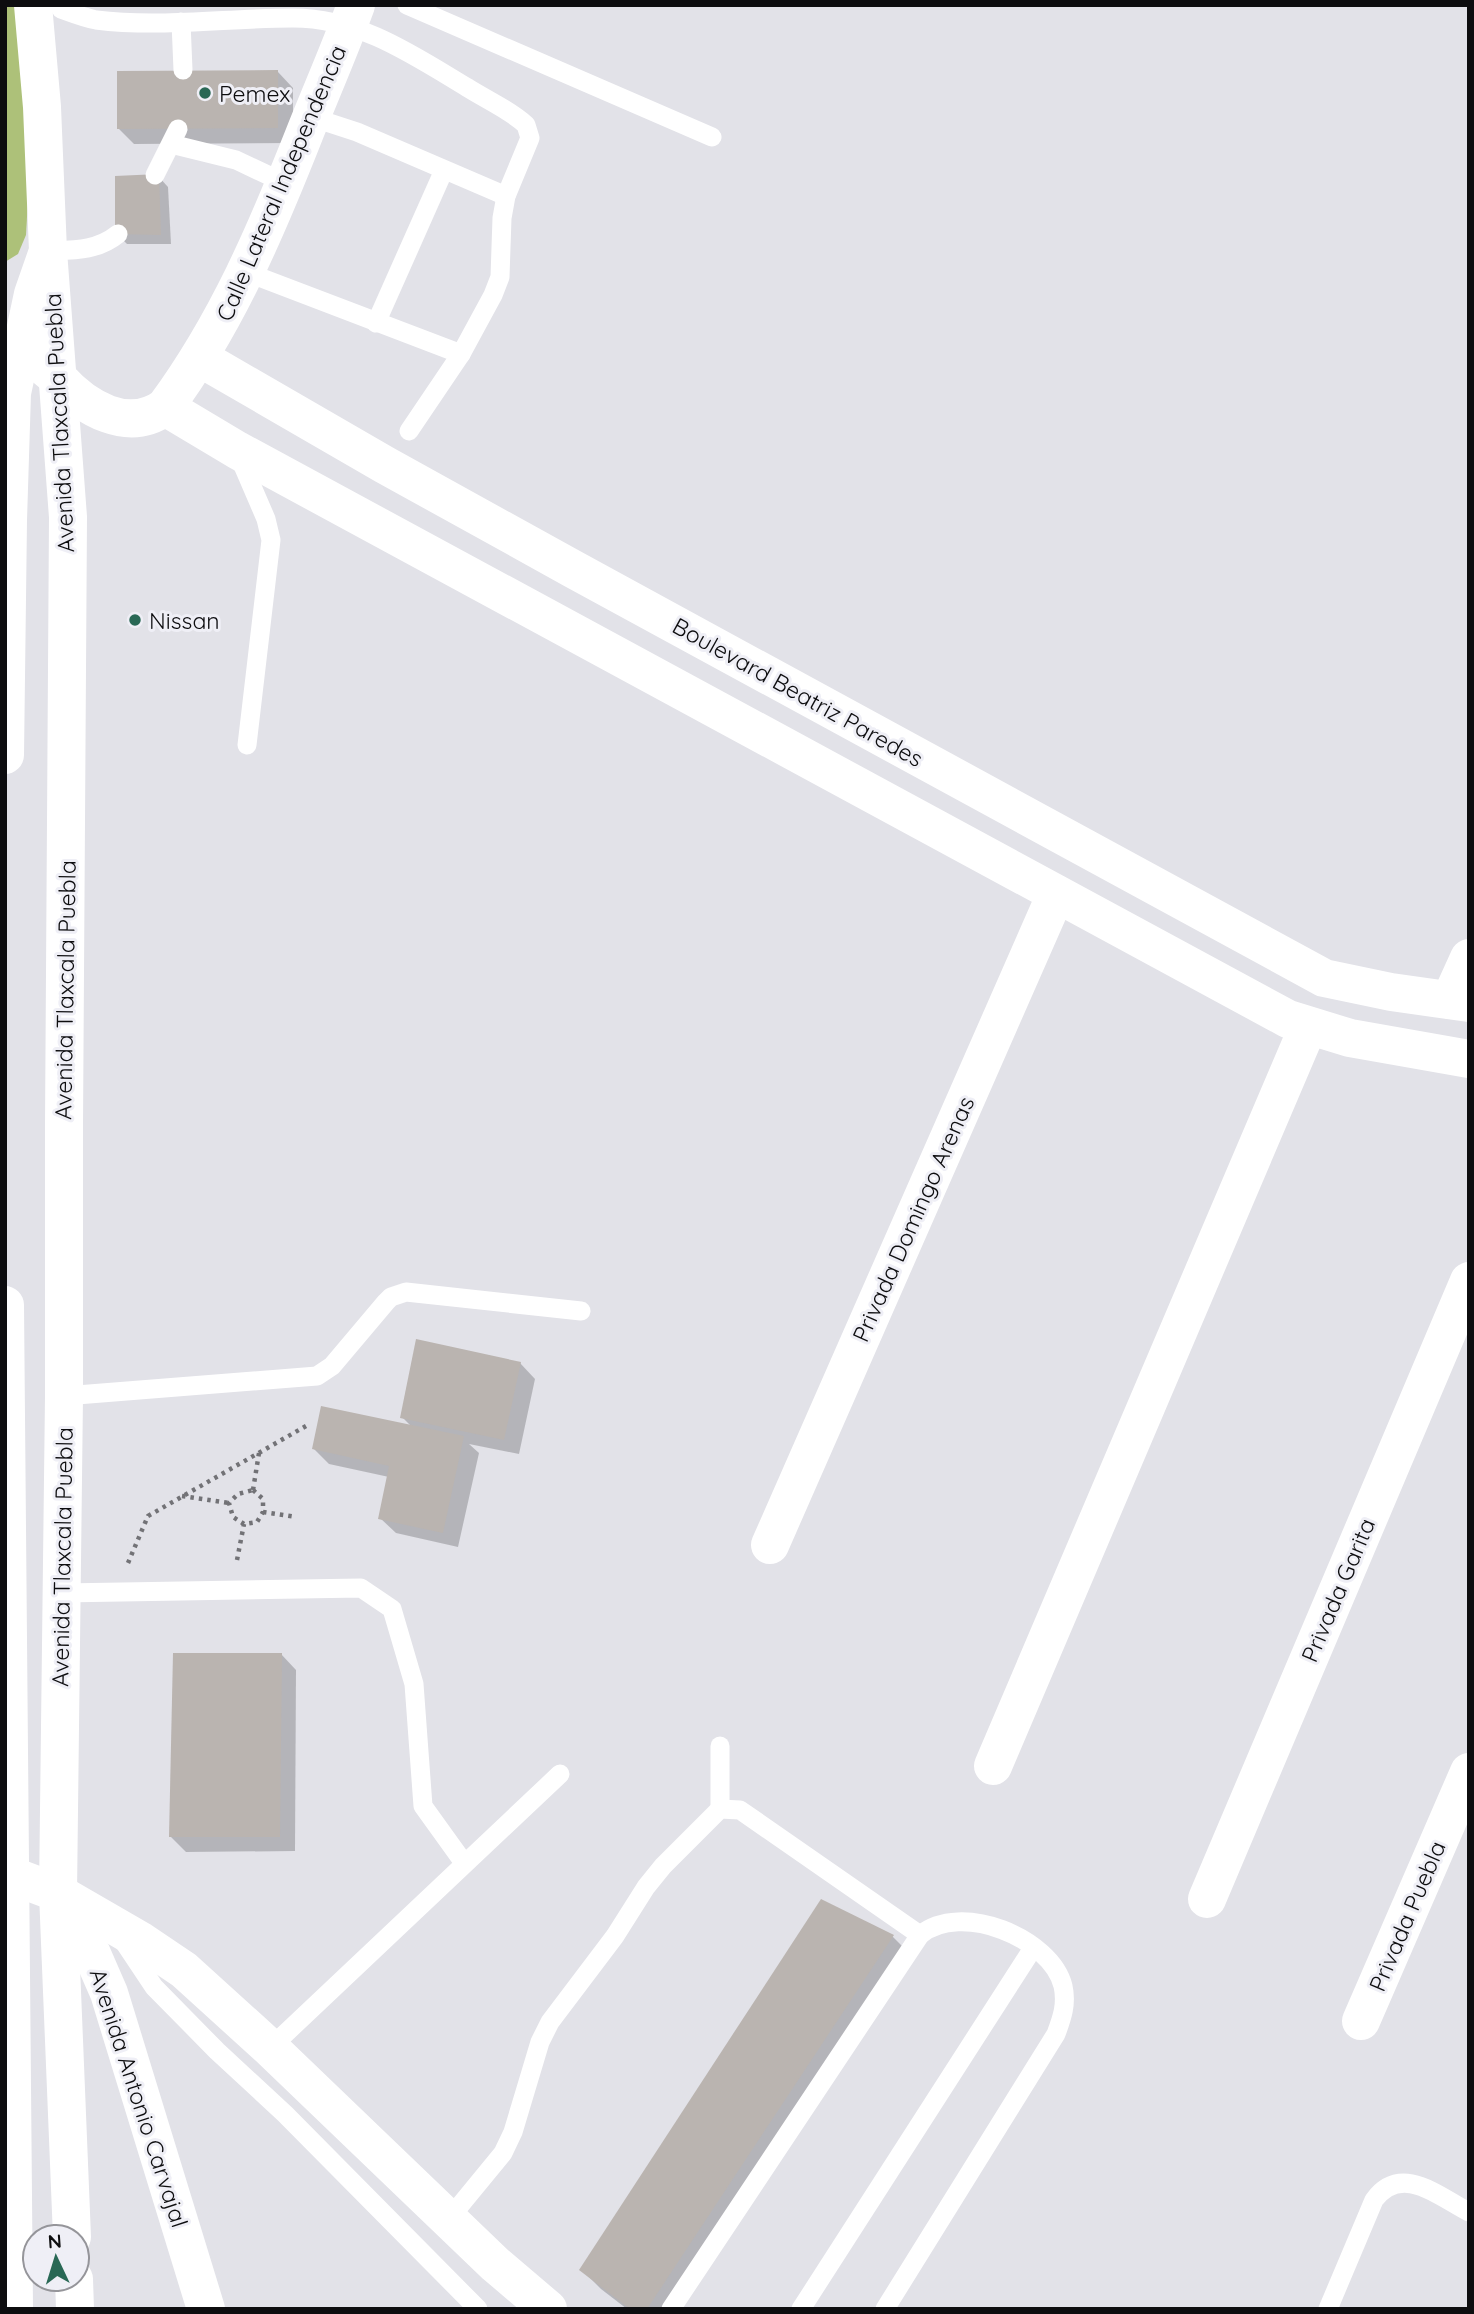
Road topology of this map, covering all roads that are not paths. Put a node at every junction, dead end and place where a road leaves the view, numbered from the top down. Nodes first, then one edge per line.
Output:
1 (407, 5) edge
2 (52, 6) edge
3 (352, 15) edge
4 (181, 22) junction
5 (183, 70) dead end
6 (311, 117) junction
7 (712, 137) dead end
8 (444, 170) junction
9 (155, 175) dead end
10 (285, 183) junction
11 (506, 196) junction
12 (118, 234) dead end
13 (48, 251) junction
14 (246, 272) junction
15 (5, 279) edge
16 (376, 323) junction
17 (13, 348) edge
18 (461, 355) junction
19 (200, 358) junction
20 (59, 379) junction
21 (165, 407) junction
22 (409, 431) dead end
23 (237, 450) junction
24 (247, 745) dead end
25 (5, 755) edge
26 (1056, 894) junction
27 (1469, 958) edge
28 (1460, 1002) edge
29 (1308, 1027) junction
30 (1469, 1059) edge
31 (1469, 1281) edge
32 (5, 1305) edge
33 (581, 1311) dead end
34 (64, 1395) junction
35 (770, 1545) dead end
36 (62, 1593) junction
37 (720, 1746) dead end
38 (993, 1766) dead end
39 (1469, 1772) edge
40 (560, 1774) dead end
41 (720, 1809) junction
42 (464, 1863) junction
43 (7, 1873) edge
44 (58, 1893) junction
45 (1207, 1899) dead end
46 (111, 1924) junction
47 (920, 1935) junction
48 (1033, 1948) junction
49 (1361, 2021) dead end
50 (270, 2048) junction
51 (1469, 2212) edge
52 (448, 2220) junction
53 (71, 2223) edge
54 (14, 2309) edge
55 (206, 2309) edge
56 (478, 2309) edge
57 (548, 2309) edge
58 (671, 2309) edge
59 (801, 2309) edge
60 (885, 2309) edge
61 (1328, 2309) edge

1 - 7 lane
2 - 4 lane
2 - 13 street
3 - 4 lane
3 - 6 street, Calle Lateral Independencia
3 - 11 lane
4 - 5 lane
6 - 8 lane
6 - 10 street, Calle Lateral Independencia
8 - 11 lane
8 - 16 lane
9 - 10 lane
10 - 14 street, Calle Lateral Independencia
11 - 18 lane
12 - 13 lane
13 - 15 street
13 - 17 street, Avenida Tlaxcala Puebla
13 - 20 street, Avenida Tlaxcala Puebla
14 - 16 lane
14 - 19 street, Calle Lateral Independencia
16 - 18 lane
17 - 20 street
17 - 25 street, Avenida Tlaxcala Puebla
18 - 22 lane
19 - 21 street
19 - 28 street, Boulevard Beatriz Paredes
20 - 21 street
20 - 34 street, Avenida Tlaxcala Puebla
21 - 23 street
23 - 24 lane
23 - 26 street
26 - 29 street
26 - 35 street, Privada Domingo Arenas
27 - 28 street
29 - 30 street
29 - 38 street
31 - 45 street, Privada Garita
32 - 43 street
33 - 34 lane
34 - 36 street, Avenida Tlaxcala Puebla
36 - 42 lane
36 - 44 street, Avenida Tlaxcala Puebla
37 - 41 lane
39 - 49 street, Privada Puebla
40 - 42 lane
41 - 47 lane
41 - 52 lane
42 - 50 lane
43 - 44 street
43 - 54 street
44 - 46 street
44 - 53 street, Avenida Tlaxcala Puebla
44 - 55 street, Avenida Antonio Carvajal
46 - 50 street
46 - 56 lane
47 - 48 lane
47 - 58 lane
48 - 59 lane
48 - 60 lane
50 - 52 street
51 - 61 lane
52 - 57 street

